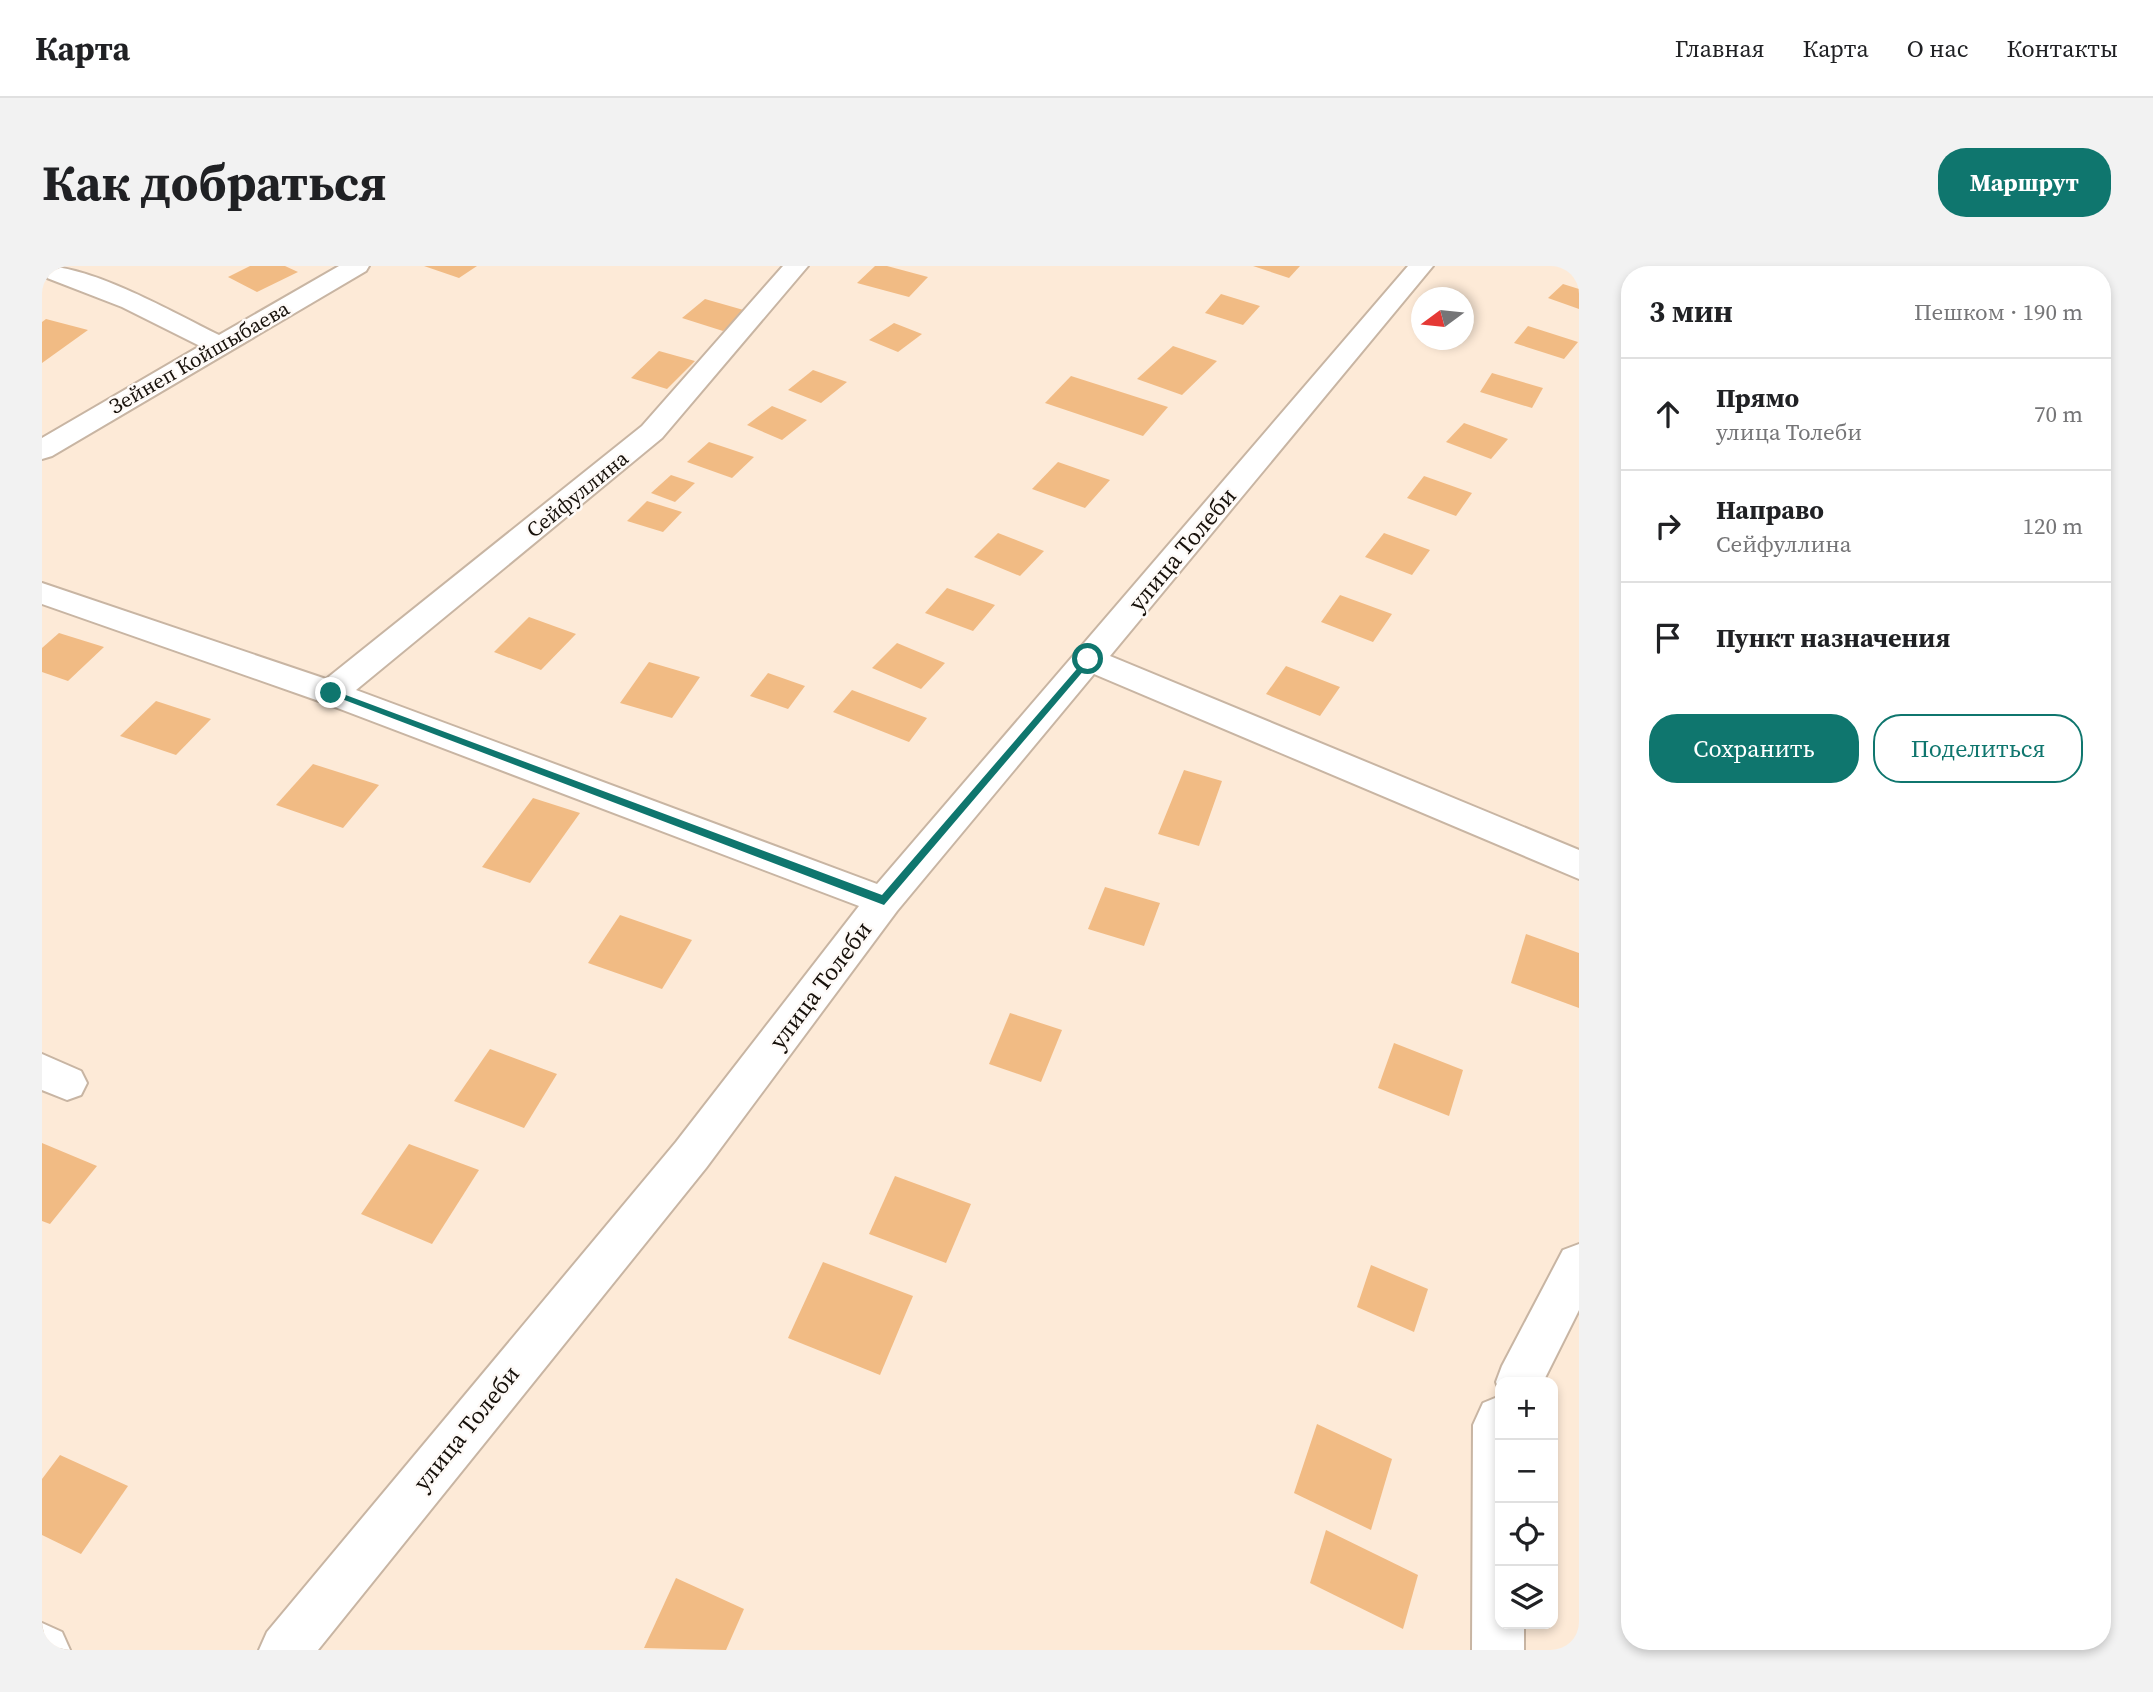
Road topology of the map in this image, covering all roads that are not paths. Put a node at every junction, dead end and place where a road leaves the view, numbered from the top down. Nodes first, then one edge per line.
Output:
1 (357, 266) edge
2 (796, 266) edge
3 (1421, 266) edge
4 (42, 267) edge
5 (218, 345) junction
6 (42, 450) edge
7 (42, 593) edge
8 (1088, 659) junction
9 (331, 693) junction
10 (1579, 865) edge
11 (884, 901) junction
12 (1579, 1264) edge
13 (1522, 1377) edge
14 (1497, 1440) edge
15 (285, 1650) edge
16 (1499, 1650) edge

1 - 5 street, Зейнеп Койшыбаева
2 - 9 street, Сейфуллина
3 - 8 street, улица Толеби
4 - 5 street
5 - 6 street, Зейнеп Койшыбаева
7 - 9 street
8 - 10 street
8 - 11 street, улица Толеби
9 - 11 street
11 - 15 street, улица Толеби
12 - 13 street
14 - 16 street

